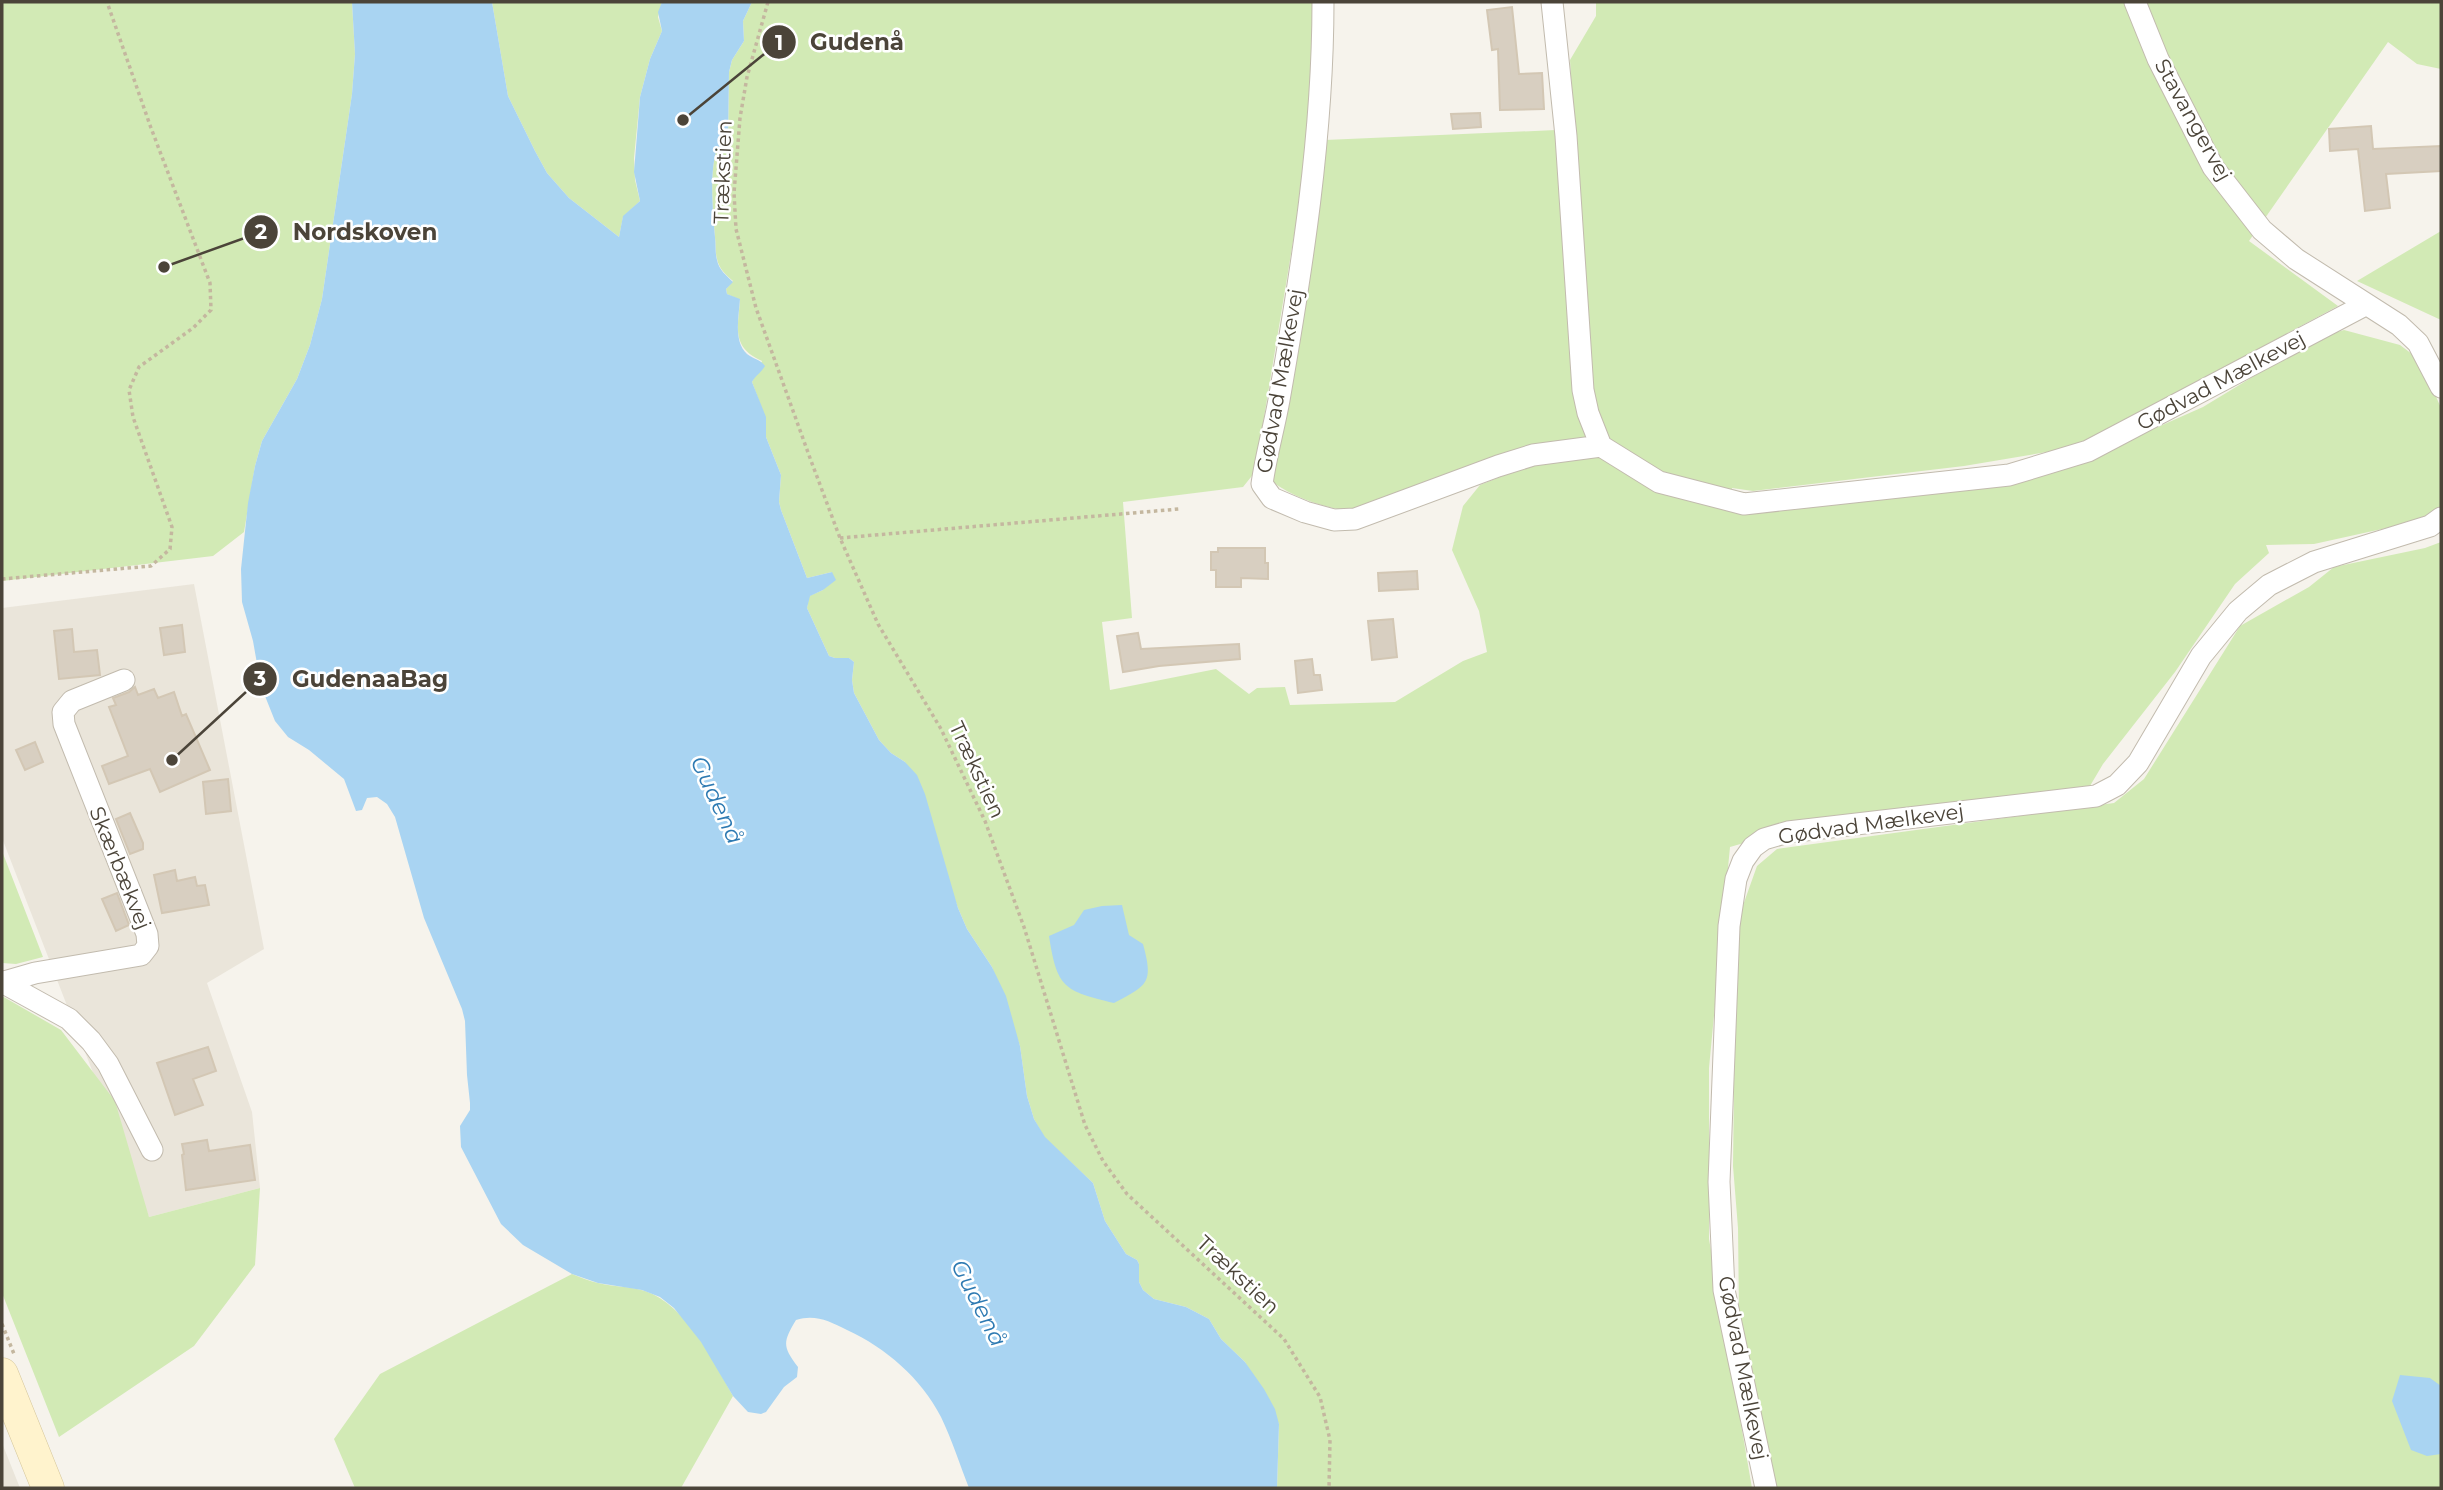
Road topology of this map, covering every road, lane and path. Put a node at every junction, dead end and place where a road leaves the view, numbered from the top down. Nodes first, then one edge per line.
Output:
1 (107, 2) edge
2 (768, 2) edge
3 (1323, 2) edge
4 (1552, 2) edge
5 (2135, 2) edge
6 (2365, 305) junction
7 (2441, 387) edge
8 (1601, 446) junction
9 (1179, 509) dead end
10 (2441, 518) edge
11 (840, 538) junction
12 (2, 579) edge
13 (124, 680) dead end
14 (3, 982) edge
15 (152, 1150) dead end
16 (2, 1374) edge
17 (48, 1488) edge
18 (1329, 1488) edge
19 (1766, 1488) edge

1 - 12 path
2 - 11 path, Trækstien
3 - 8 street, Gødvad Mælkevej
4 - 8 street
5 - 6 street, Stavangervej
6 - 7 street
6 - 8 street, Gødvad Mælkevej
9 - 11 path
10 - 19 street, Gødvad Mælkevej
11 - 18 path, Trækstien
13 - 14 street, Skærbækvej
14 - 15 street, Skærbækvej
16 - 17 street

